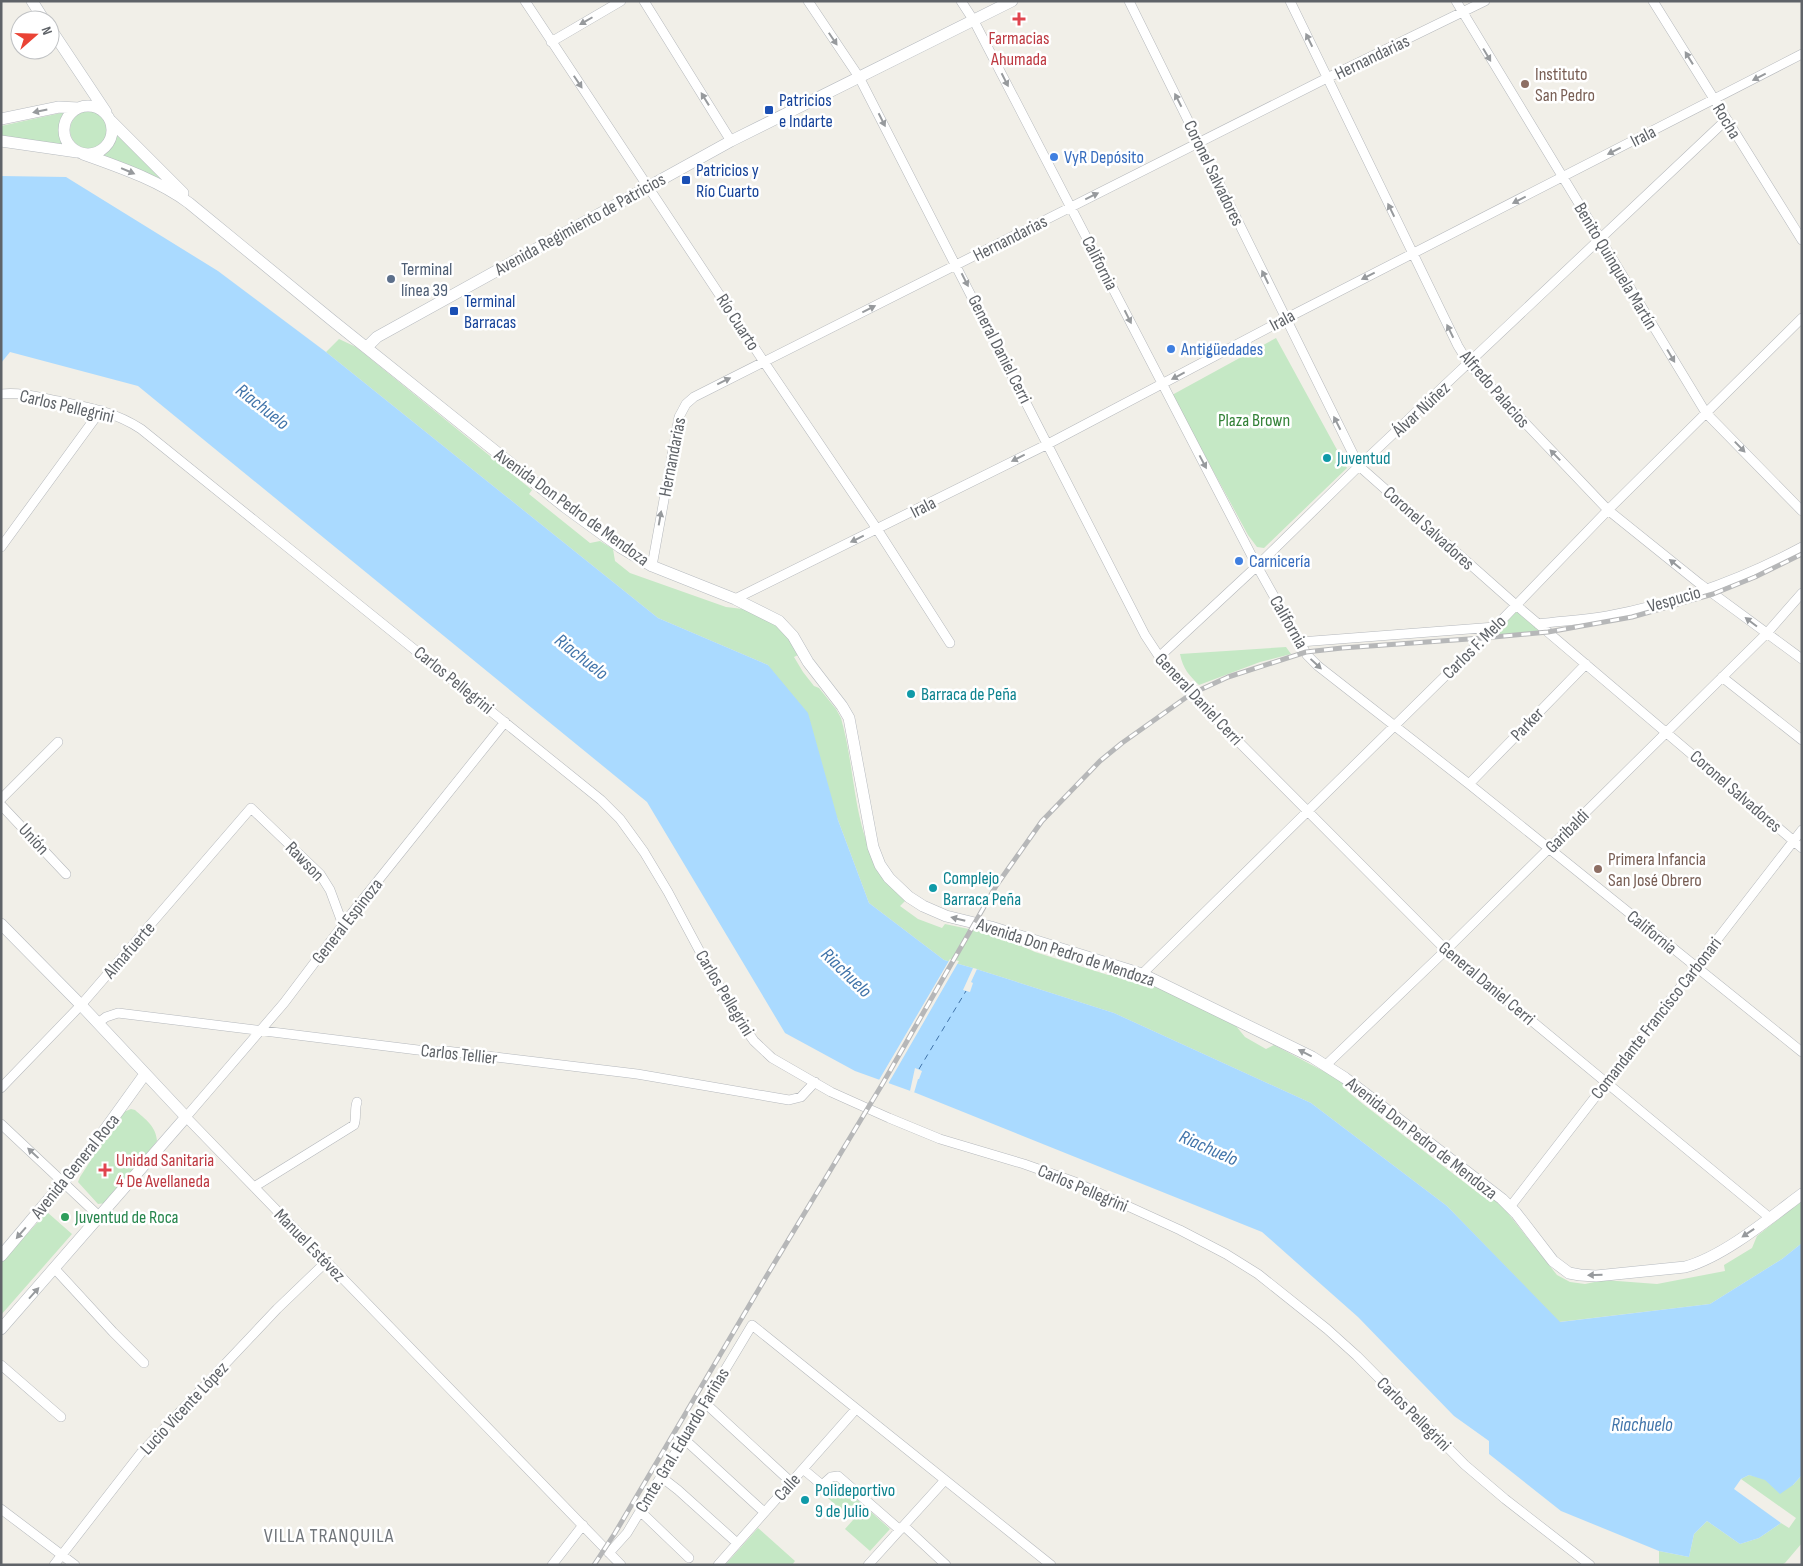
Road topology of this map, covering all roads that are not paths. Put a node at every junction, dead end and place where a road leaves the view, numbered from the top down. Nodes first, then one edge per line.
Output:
1 (525, 1) edge
2 (621, 1) edge
3 (644, 1) edge
4 (808, 1) edge
5 (961, 1) edge
6 (1012, 1) edge
7 (1128, 1) edge
8 (1290, 1) edge
9 (1456, 1) edge
10 (1485, 1) edge
11 (1653, 1) edge
12 (1462, 13) junction
13 (974, 21) junction
14 (551, 42) junction
15 (60, 43) edge
16 (1802, 54) edge
17 (82, 76) junction
18 (859, 77) junction
19 (1328, 78) junction
20 (1714, 100) junction
21 (79, 108) junction
22 (1, 119) edge
23 (109, 119) junction
24 (1726, 120) junction
25 (1, 141) edge
26 (731, 141) junction
27 (1200, 142) junction
28 (80, 153) junction
29 (1562, 178) junction
30 (648, 186) junction
31 (1071, 207) junction
32 (204, 213) junction
33 (1600, 240) junction
34 (1802, 240) edge
35 (1412, 254) junction
36 (956, 264) junction
37 (1802, 318) edge
38 (1285, 319) junction
39 (367, 347) junction
40 (764, 362) junction
41 (1469, 364) junction
42 (1162, 384) junction
43 (1, 394) edge
44 (101, 410) junction
45 (1706, 413) junction
46 (1048, 444) junction
47 (1359, 466) junction
48 (1608, 510) junction
49 (1802, 511) edge
50 (877, 529) junction
51 (1, 547) edge
52 (1802, 547) edge
53 (652, 566) junction
54 (1258, 566) junction
55 (1707, 590) junction
56 (1802, 593) edge
57 (735, 599) junction
58 (1516, 605) junction
59 (1538, 624) junction
60 (1495, 627) junction
61 (1767, 633) junction
62 (1300, 642) junction
63 (950, 643) dead end
64 (1159, 657) junction
65 (1802, 659) edge
66 (1586, 664) junction
67 (1722, 677) junction
68 (505, 722) junction
69 (1395, 726) junction
70 (1667, 732) junction
71 (1802, 740) edge
72 (58, 742) dead end
73 (1469, 784) junction
74 (1, 798) edge
75 (1, 805) edge
76 (251, 808) joint
77 (1307, 812) junction
78 (1802, 830) edge
79 (1794, 841) junction
80 (1802, 848) edge
81 (1549, 849) junction
82 (66, 874) dead end
83 (343, 925) junction
84 (2, 927) edge
85 (1446, 950) junction
86 (1695, 967) junction
87 (1142, 974) junction
88 (81, 1005) junction
89 (98, 1023) junction
90 (260, 1032) junction
91 (1802, 1052) edge
92 (1326, 1065) junction
93 (145, 1074) junction
94 (815, 1082) junction
95 (1606, 1082) junction
96 (1, 1088) edge
97 (357, 1102) dead end
98 (186, 1117) junction
99 (1, 1124) edge
100 (64, 1183) junction
101 (254, 1187) junction
102 (1802, 1194) edge
103 (1510, 1207) junction
104 (100, 1216) junction
105 (1770, 1218) junction
106 (1, 1256) edge
107 (326, 1262) junction
108 (55, 1269) junction
109 (1, 1329) edge
110 (144, 1363) dead end
111 (1, 1365) edge
112 (704, 1402) junction
113 (856, 1409) junction
114 (61, 1417) dead end
115 (683, 1438) junction
116 (804, 1468) junction
117 (660, 1476) junction
118 (945, 1480) junction
119 (791, 1482) junction
120 (1, 1509) edge
121 (640, 1511) junction
122 (764, 1512) junction
123 (583, 1525) junction
124 (902, 1528) junction
125 (737, 1543) junction
126 (62, 1555) junction
127 (611, 1558) edge
128 (689, 1558) dead end
129 (54, 1565) edge
130 (75, 1565) edge
131 (552, 1565) edge
132 (621, 1565) edge
133 (718, 1565) edge
134 (868, 1565) edge
135 (946, 1565) edge
136 (1051, 1565) edge
137 (1590, 1565) edge

1 - 14 street, Río Cuarto
2 -> 14 street
26 -> 3 street
4 -> 18 street, General Daniel Cerri
5 - 13 street, California
6 - 13 main road, Avenida Regimiento de Patricios
27 -> 7 street, Coronel Salvadores
19 -> 8 street, Alfredo Palacios
9 - 12 street, Benito Quinquela Martín
10 - 12 street, Hernandarias
20 -> 11 street, Rocha
12 - 19 street, Hernandarias
12 -> 29 street, Benito Quinquela Martín
13 - 18 main road, Avenida Regimiento de Patricios
13 -> 31 street, California
14 -> 30 street, Río Cuarto
15 - 17 main road
16 -> 20 street, Irala
17 - 21 main road
17 - 23 main road
18 - 26 main road, Avenida Regimiento de Patricios
18 -> 36 street, General Daniel Cerri
19 - 27 street, Hernandarias
35 -> 19 street, Alfredo Palacios
20 - 24 street, Rocha
20 -> 29 street, Irala
21 -> 22 main road
21 - 23 main road
21 - 28 main road
23 - 28 main road
23 - 32 main road, Avenida Don Pedro de Mendoza
24 - 33 street, Álvar Núñez
24 - 34 street, Rocha
25 - 28 main road, Avenida Don Pedro de Mendoza
26 - 30 main road, Avenida Regimiento de Patricios
31 -> 27 street, Hernandarias
38 -> 27 street, Coronel Salvadores
28 -> 32 main road, Avenida Don Pedro de Mendoza
29 - 33 street, Benito Quinquela Martín
29 -> 35 street, Irala
30 - 39 main road, Avenida Regimiento de Patricios
30 - 40 street, Río Cuarto
31 - 36 street, Hernandarias
31 -> 42 street, California
32 - 39 main road, Avenida Don Pedro de Mendoza
33 - 41 street, Álvar Núñez
33 -> 45 street, Benito Quinquela Martín
35 -> 38 street, Irala
41 -> 35 street, Alfredo Palacios
40 -> 36 street, Hernandarias
36 -> 46 street, General Daniel Cerri
37 - 45 street, Carlos F. Melo
38 -> 42 street, Irala
47 -> 38 street, Coronel Salvadores
39 - 53 main road, Avenida Don Pedro de Mendoza
40 - 50 street, Río Cuarto
53 -> 40 street, Hernandarias
41 - 47 street, Álvar Núñez
48 -> 41 street, Alfredo Palacios
42 - 46 street, Irala
42 -> 54 street, California
43 - 44 street, Carlos Pellegrini
44 - 51 street
44 - 68 street, Carlos Pellegrini
45 - 48 street, Carlos F. Melo
45 -> 49 street, Benito Quinquela Martín
46 -> 50 street, Irala
46 - 64 street, General Daniel Cerri
47 - 54 street, Álvar Núñez
47 - 58 street, Coronel Salvadores
55 -> 48 street, Alfredo Palacios
48 - 58 street, Carlos F. Melo
50 -> 57 street, Irala
50 - 63 street, Río Cuarto
52 - 55 street, Vespucio
53 - 57 main road, Avenida Don Pedro de Mendoza
54 - 62 street, California
54 - 64 street, Álvar Núñez
55 - 59 street, Vespucio
61 -> 55 street, Alfredo Palacios
56 - 61 street, Garibaldi
87 -> 57 main road, Avenida Don Pedro de Mendoza
58 - 59 street, Coronel Salvadores
58 - 60 street, Carlos F. Melo
59 - 66 street, Coronel Salvadores
60 - 62 street
60 - 69 street, Carlos F. Melo
61 - 65 street, Alfredo Palacios
61 - 67 street, Garibaldi
62 -> 69 street, California
64 - 77 street, General Daniel Cerri
66 - 70 street, Coronel Salvadores
66 - 73 street, Parker
67 - 70 street, Garibaldi
67 - 71 street
68 - 83 street, General Espinoza
68 - 94 street, Carlos Pellegrini
69 - 73 street, California
69 - 77 street, Carlos F. Melo
70 - 79 street, Coronel Salvadores
70 - 81 street, Garibaldi
72 - 74 street
73 - 81 street, California
75 - 82 street, Unión
76 - 83 street, Rawson
76 - 88 street, Almafuerte
77 - 85 street, General Daniel Cerri
77 - 87 street, Carlos F. Melo
78 - 79 street, Comandante Francisco Carbonari
79 - 80 street, Coronel Salvadores
79 - 86 street, Comandante Francisco Carbonari
81 - 85 street, Garibaldi
81 - 86 street, California
83 - 90 street, General Espinoza
84 - 88 main road, Manuel Estévez
85 - 92 street, Garibaldi
85 - 95 street, General Daniel Cerri
86 - 91 street, California
86 - 95 street, Comandante Francisco Carbonari
92 -> 87 main road, Avenida Don Pedro de Mendoza
88 - 89 main road, Manuel Estévez
88 - 96 street, Almafuerte
89 - 90 street, Carlos Tellier
89 - 93 main road, Manuel Estévez
90 - 94 street, Carlos Tellier
90 - 98 street, General Espinoza
92 - 103 main road, Avenida Don Pedro de Mendoza
93 - 98 main road, Manuel Estévez
93 - 100 main road, Avenida General Roca
94 - 137 street, Carlos Pellegrini
95 - 103 street, Comandante Francisco Carbonari
95 - 105 street, General Daniel Cerri
97 - 101 street
98 - 101 street, Manuel Estévez
98 - 104 main road
100 -> 99 street
100 - 104 street
100 -> 106 main road, Avenida General Roca
101 - 107 street, Manuel Estévez
102 - 105 main road, Avenida Don Pedro de Mendoza
105 -> 103 main road, Avenida Don Pedro de Mendoza
104 - 108 main road
107 - 123 street, Manuel Estévez
107 - 126 street, Lucio Vicente López
109 -> 108 main road
108 - 110 street
111 - 114 street
112 - 113 street, Cmte. Gral. Eduardo Fariñas
112 - 115 street, Cmte. Gral. Eduardo Fariñas
112 - 119 street
113 - 116 street, Calle
113 - 118 street
115 - 117 street, Cmte. Gral. Eduardo Fariñas
115 - 122 street
116 - 119 street, Calle
116 - 124 street
117 - 121 street, Cmte. Gral. Eduardo Fariñas
117 - 125 street
118 - 124 street
118 - 136 street
119 - 122 street, Calle
120 - 126 street
121 - 127 street, Cmte. Gral. Eduardo Fariñas
121 - 128 street
122 - 125 street, Calle
123 - 127 street, Manuel Estévez
123 - 131 street
124 - 134 street
124 - 135 street
125 - 133 street, Calle
126 - 129 street, Lucio Vicente López
126 - 130 street
127 - 132 street, Manuel Estévez

